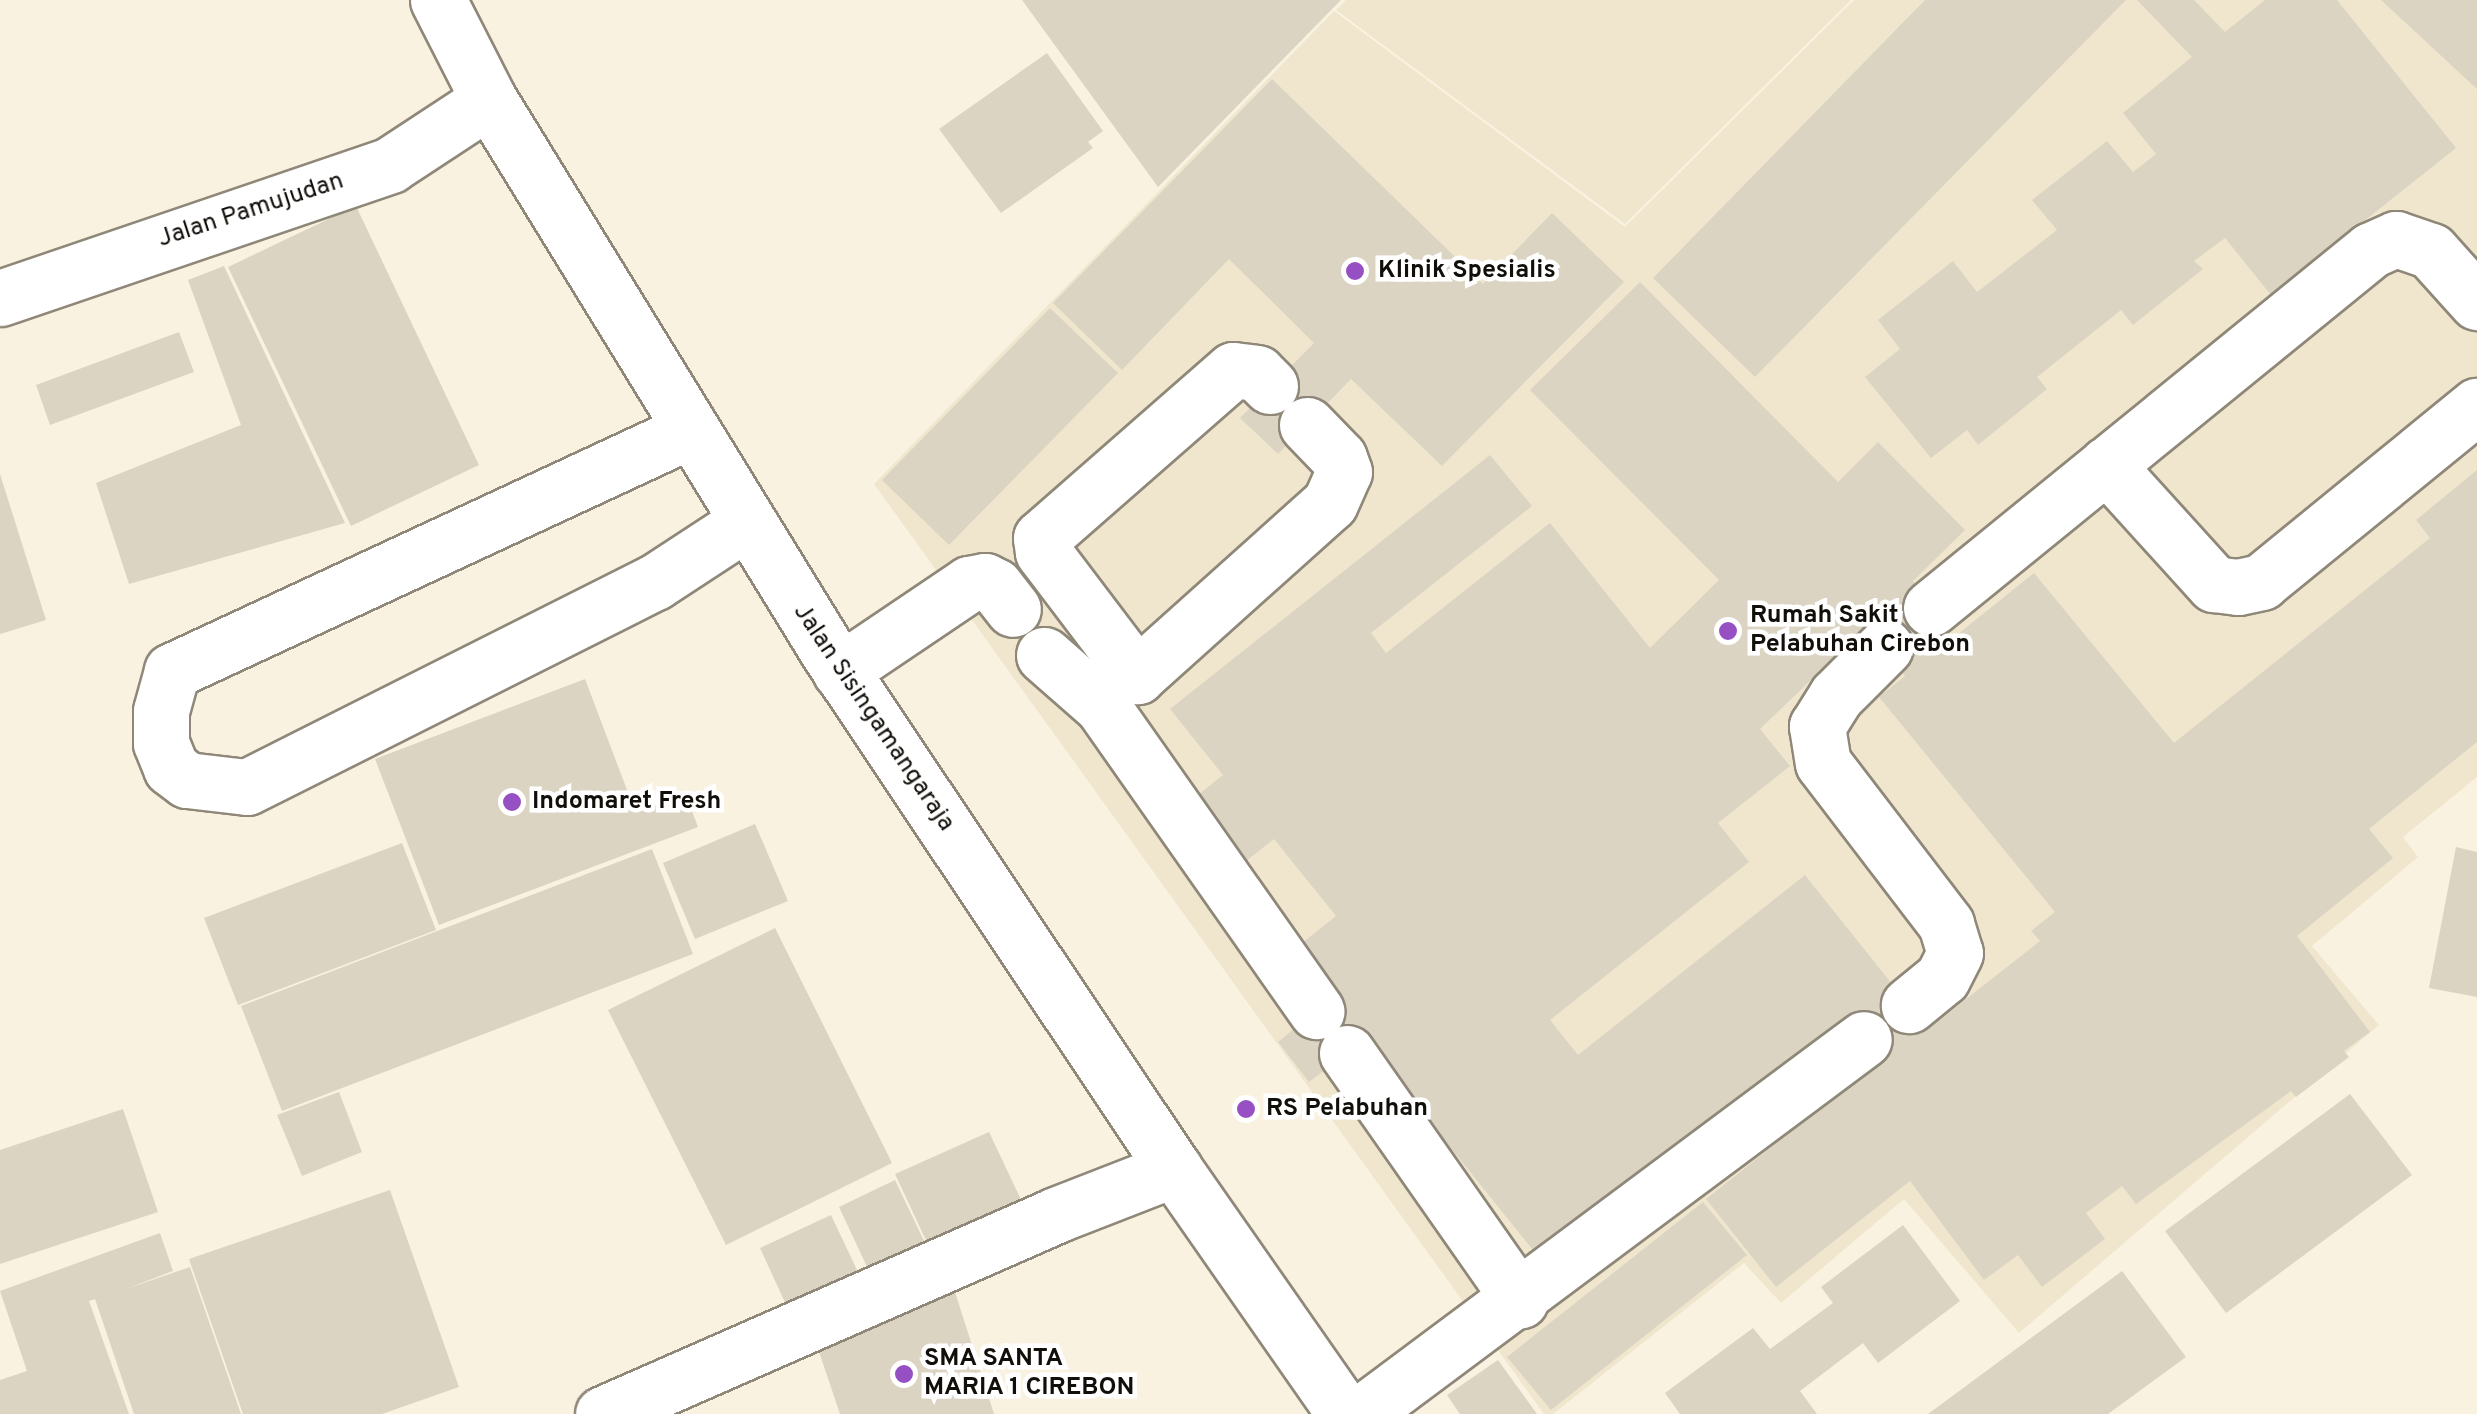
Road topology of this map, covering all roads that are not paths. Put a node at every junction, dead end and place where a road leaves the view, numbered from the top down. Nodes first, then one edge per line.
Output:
1 (438, 0) edge
2 (489, 100) junction
3 (0, 298) edge
4 (2477, 302) edge
5 (2477, 406) edge
6 (689, 431) junction
7 (2106, 465) junction
8 (746, 523) junction
9 (1931, 608) dead end
10 (1013, 609) dead end
11 (1885, 646) dead end
12 (1044, 655) dead end
13 (840, 671) junction
14 (1120, 691) junction
15 (1909, 1005) dead end
16 (1864, 1038) dead end
17 (1174, 1169) junction
18 (1520, 1300) junction
19 (603, 1414) edge
20 (1344, 1414) edge
21 (1362, 1414) edge

1 - 2 main road, Jalan Sisingamangaraja
2 - 3 main road, Jalan Pamujudan
2 - 6 main road, Jalan Sisingamangaraja
4 - 7 main road
5 - 7 main road
6 - 8 main road, Jalan Sisingamangaraja
6 - 8 main road
7 - 9 main road
8 - 13 main road, Jalan Sisingamangaraja
10 - 13 main road
11 - 15 main road
12 - 14 main road
13 - 17 main road, Jalan Sisingamangaraja
14 - 14 main road
14 - 18 main road
16 - 18 main road
17 - 19 main road
17 - 20 main road, Jalan Sisingamangaraja
18 - 21 main road

